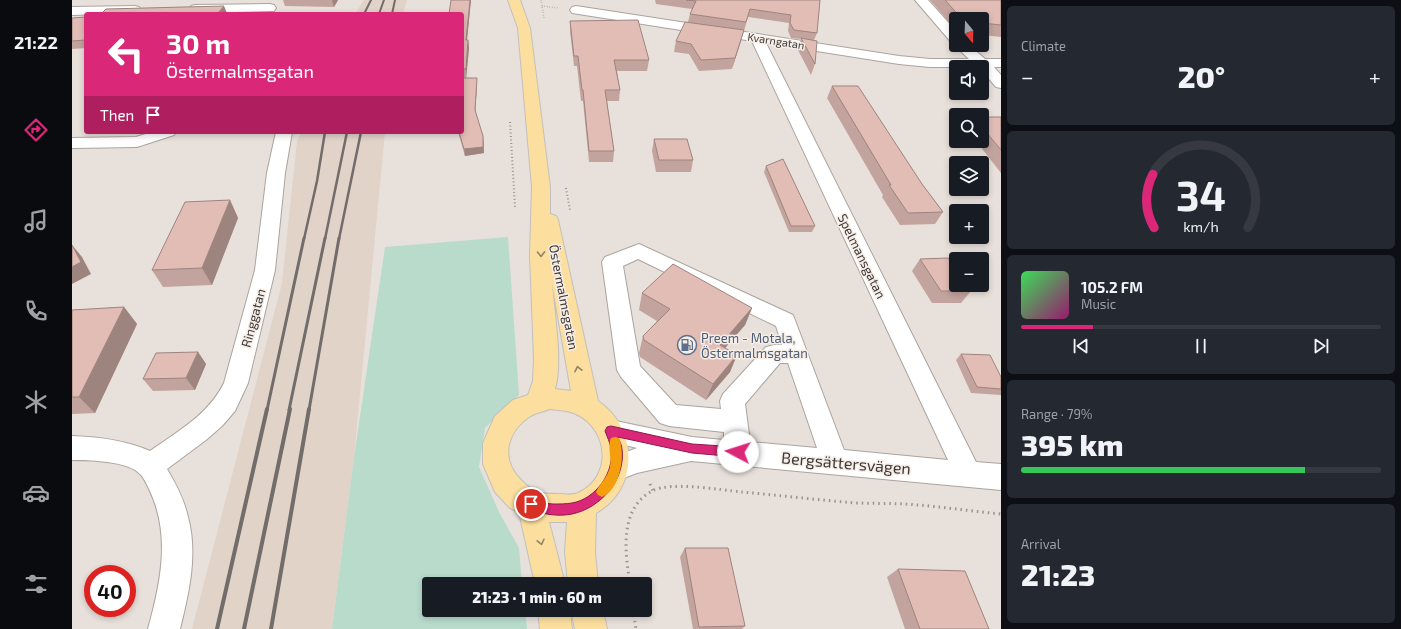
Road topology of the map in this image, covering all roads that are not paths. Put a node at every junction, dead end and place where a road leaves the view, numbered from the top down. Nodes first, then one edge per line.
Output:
1 (514, 0) edge
2 (526, 0) edge
3 (922, 0) edge
4 (270, 7) edge
5 (183, 9) edge
6 (143, 10) edge
7 (576, 10) dead end
8 (72, 11) edge
9 (524, 28) junction
10 (949, 31) edge
11 (757, 38) junction
12 (968, 52) edge
13 (977, 60) edge
14 (949, 63) edge
15 (1001, 63) edge
16 (989, 64) edge
17 (989, 72) edge
18 (1001, 84) edge
19 (162, 134) edge
20 (284, 134) edge
21 (72, 144) edge
22 (541, 187) junction
23 (795, 354) junction
24 (539, 401) junction
25 (586, 407) junction
26 (736, 422) junction
27 (611, 431) junction
28 (72, 448) edge
29 (692, 449) junction
30 (738, 452) junction
31 (835, 463) junction
32 (150, 466) junction
33 (616, 469) junction
34 (968, 474) junction
35 (1001, 477) edge
36 (531, 504) junction
37 (582, 505) junction
38 (548, 577) edge
39 (582, 577) edge
40 (555, 617) edge
41 (588, 617) edge
42 (164, 629) edge
43 (556, 629) edge
44 (591, 629) edge

1 - 9 main road, Östermalmsgatan
2 - 9 main road, Östermalmsgatan
3 - 10 street
4 - 5 street
6 - 8 street
7 - 11 street, Kvarngatan
9 - 22 main road, Östermalmsgatan
11 - 14 street, Kvarngatan
11 - 34 street, Spelmansgatan
12 - 13 street
15 - 16 street, Kvarngatan
17 - 18 street
19 - 21 street
20 - 32 street, Ringgatan
22 -> 24 main road, Östermalmsgatan
25 -> 22 main road, Östermalmsgatan
23 - 26 street
23 - 26 street
23 - 31 street
24 - 25 main road
24 - 36 main road
25 - 27 main road
26 - 30 street
27 - 29 street, Bergsättersvägen
27 - 33 main road
28 - 32 street
29 - 30 street, Bergsättersvägen
29 - 33 street, Bergsättersvägen
30 - 31 street, Bergsättersvägen
31 - 34 street, Bergsättersvägen
32 - 42 street
33 - 37 main road
34 - 35 street, Bergsättersvägen
36 - 37 main road
36 -> 38 main road
37 - 39 main road
40 - 43 main road
41 - 44 main road

